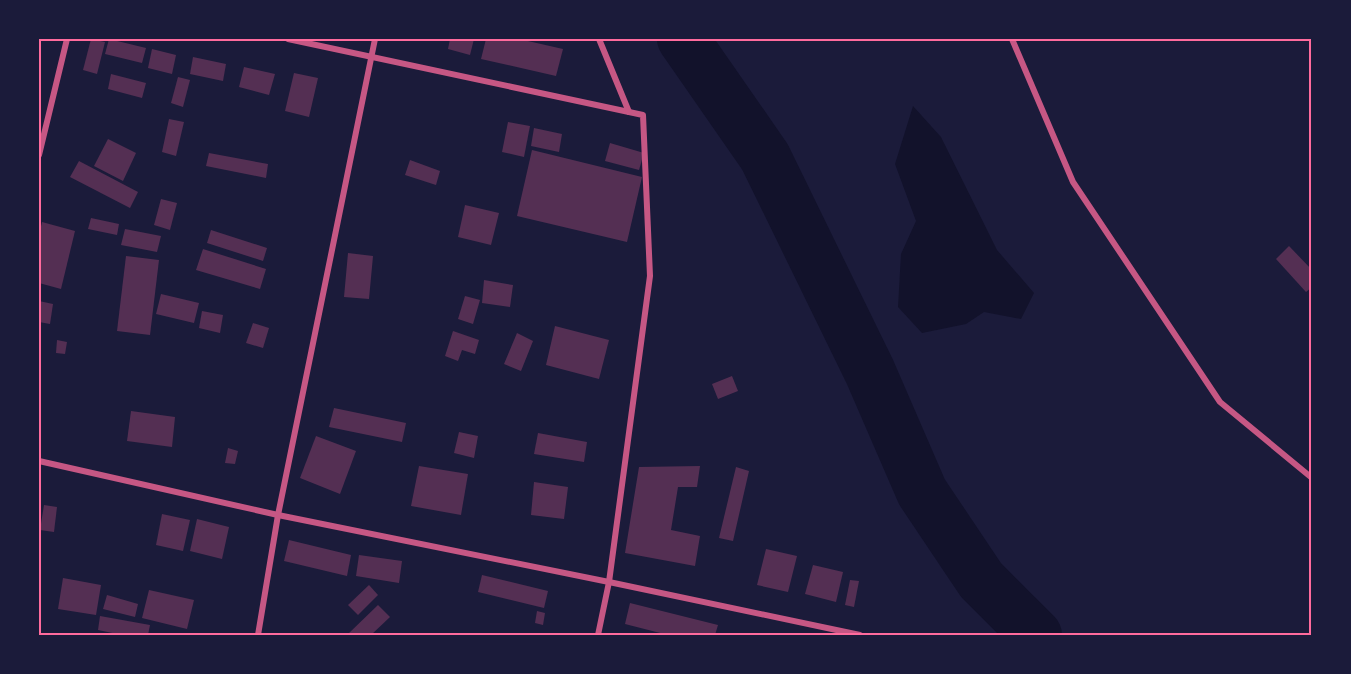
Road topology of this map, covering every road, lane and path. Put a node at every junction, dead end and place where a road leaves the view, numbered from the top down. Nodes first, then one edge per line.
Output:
1 (66, 39) edge
2 (288, 39) edge
3 (375, 39) edge
4 (599, 39) edge
5 (1012, 39) edge
6 (372, 57) junction
7 (629, 112) junction
8 (39, 155) edge
9 (39, 461) edge
10 (1312, 478) edge
11 (278, 515) junction
12 (609, 582) junction
13 (258, 635) edge
14 (598, 635) edge
15 (860, 635) edge

1 - 8 street
2 - 6 street
3 - 6 street
4 - 7 street
5 - 10 street
6 - 7 street
6 - 11 street
7 - 12 street
9 - 11 street
11 - 12 street
11 - 13 street
12 - 14 street
12 - 15 street

